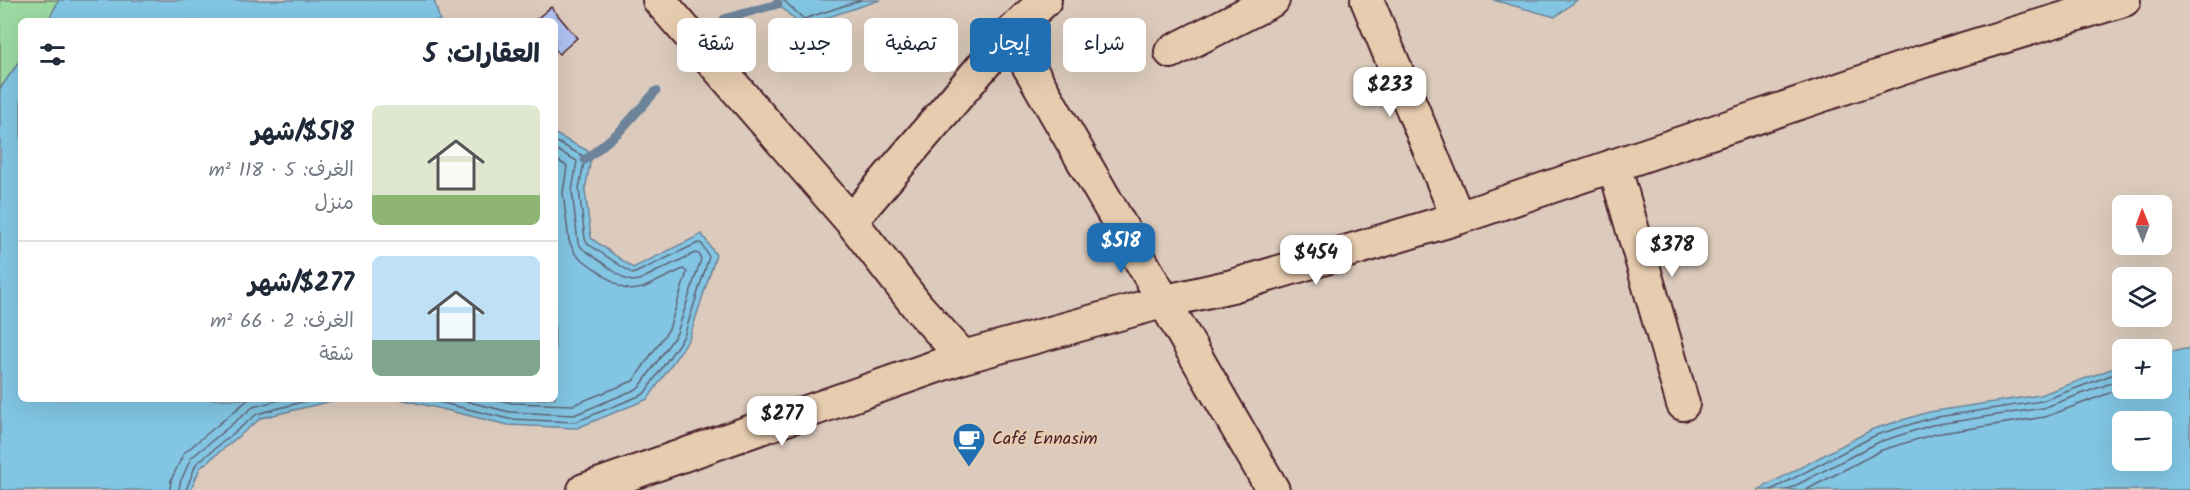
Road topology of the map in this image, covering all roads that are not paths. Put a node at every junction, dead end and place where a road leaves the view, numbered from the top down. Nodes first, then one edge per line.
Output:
1 (659, 0) edge
2 (1045, 0) edge
3 (1273, 0) edge
4 (1367, 0) edge
5 (2124, 0) edge
6 (1026, 18) edge
7 (1171, 52) dead end
8 (978, 72) edge
9 (1032, 72) edge
10 (1614, 165) junction
11 (1458, 218) junction
12 (851, 220) junction
13 (1166, 302) junction
14 (963, 357) junction
15 (1683, 404) dead end
16 (649, 479) edge
17 (584, 490) edge
18 (1273, 490) edge

1 - 12 street
2 - 6 street
3 - 7 street
4 - 11 street
5 - 10 street
8 - 12 street
9 - 13 street
10 - 11 street
10 - 15 street
11 - 13 street
12 - 14 street
13 - 14 street
13 - 18 street
14 - 16 street
16 - 17 street

